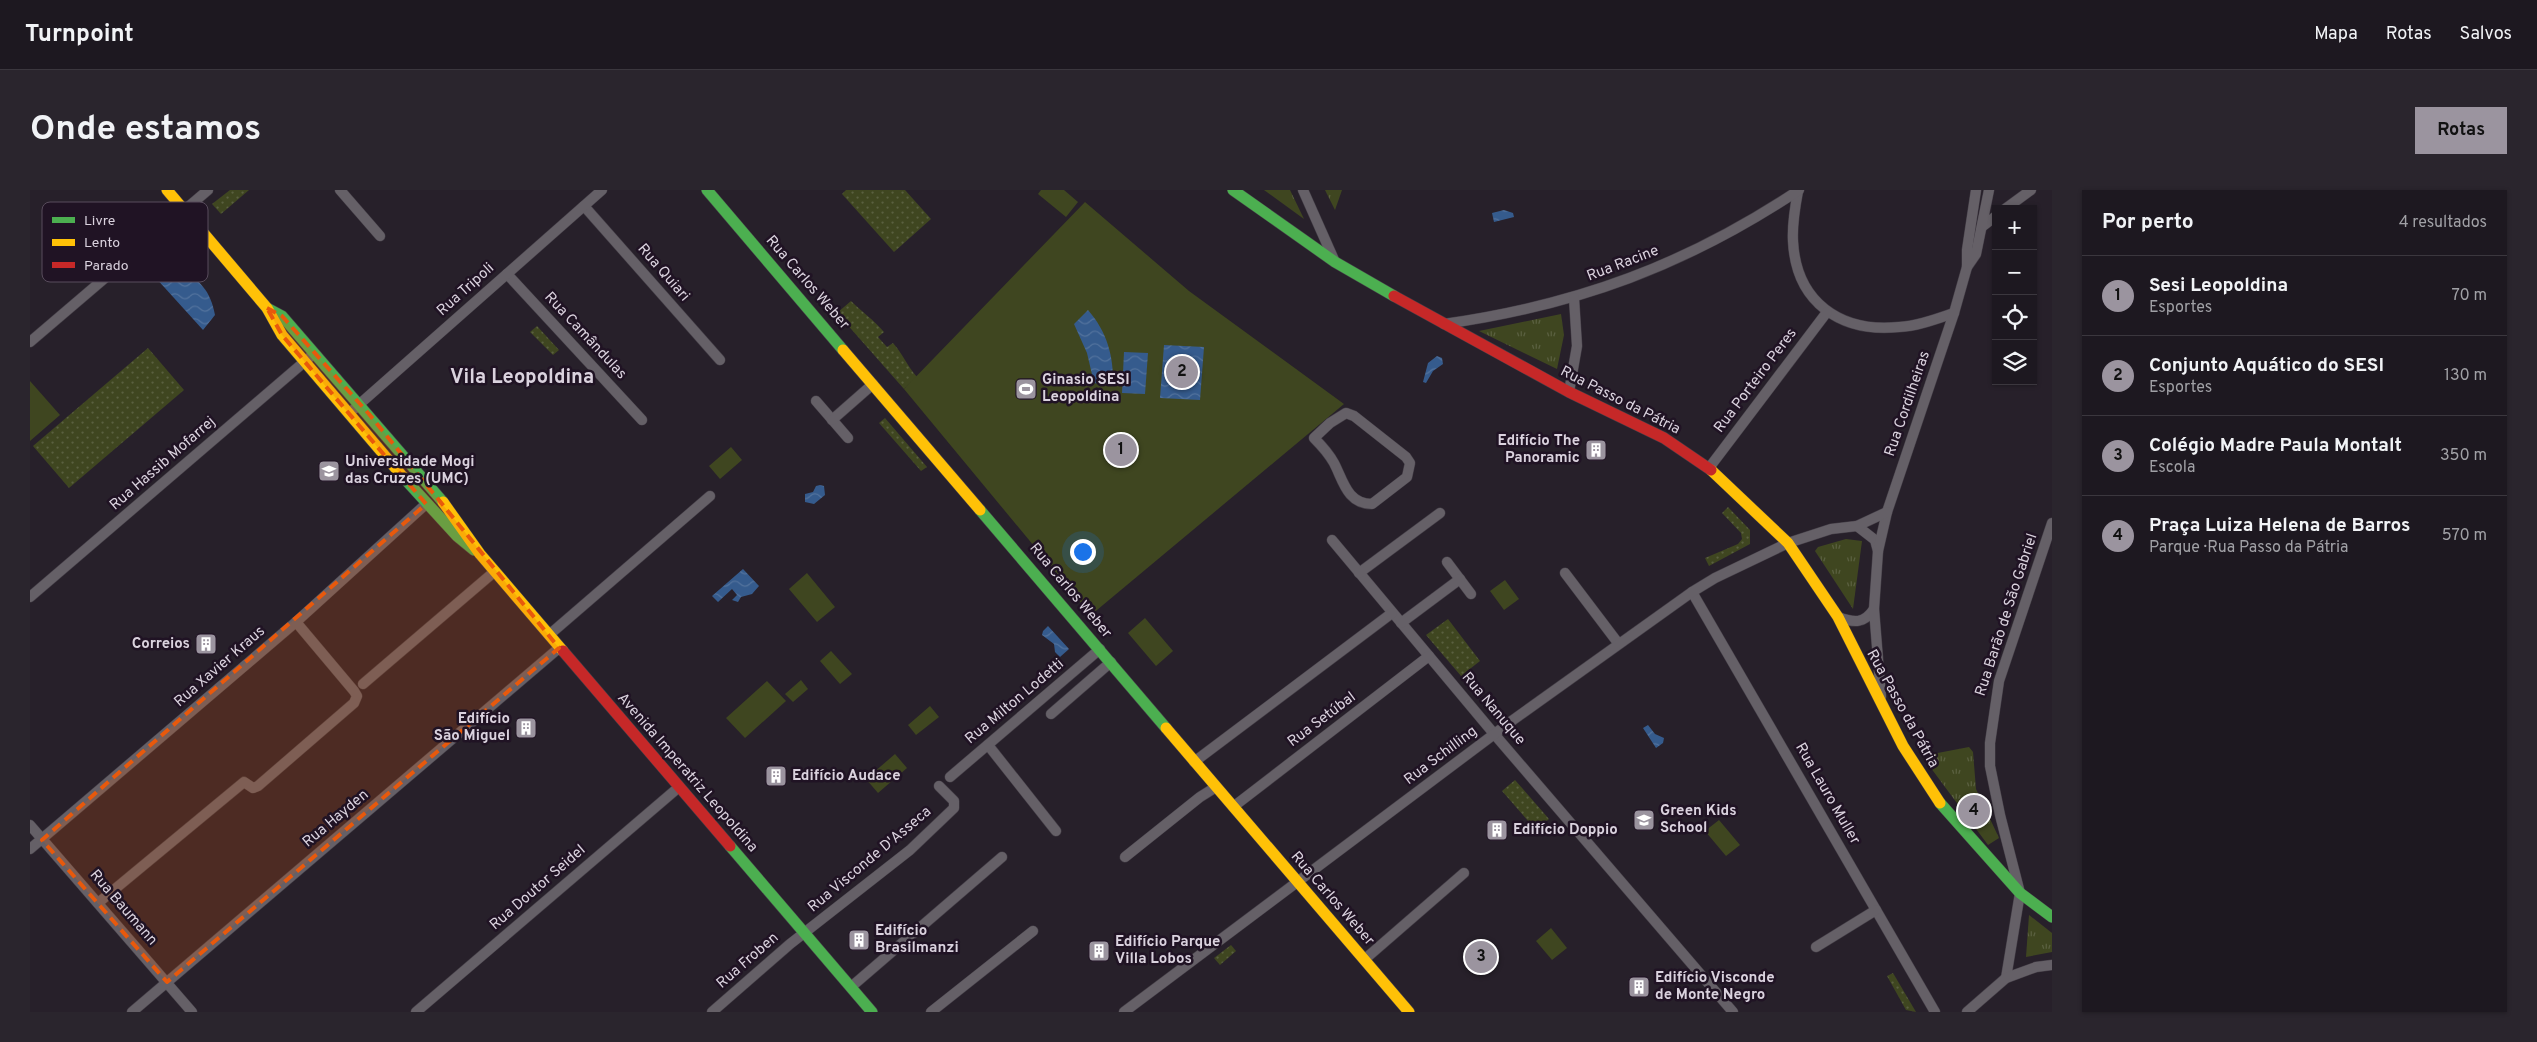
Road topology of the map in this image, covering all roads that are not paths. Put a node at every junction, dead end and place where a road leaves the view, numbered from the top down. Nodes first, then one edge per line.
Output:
1 (167, 190) edge
2 (208, 190) edge
3 (340, 190) edge
4 (602, 190) edge
5 (707, 190) edge
6 (1233, 190) edge
7 (1303, 190) edge
8 (1976, 190) edge
9 (1988, 190) edge
10 (2031, 190) edge
11 (1799, 191) edge
12 (1988, 201) junction
13 (177, 202) edge
14 (194, 202) edge
15 (1998, 205) edge
16 (2009, 205) edge
17 (584, 206) junction
18 (1992, 219) edge
19 (1983, 226) junction
20 (380, 236) dead end
21 (208, 238) edge
22 (1335, 262) junction
23 (1967, 267) junction
24 (506, 274) junction
25 (100, 282) edge
26 (1574, 298) junction
27 (267, 308) junction
28 (1827, 312) junction
29 (1954, 314) junction
30 (1442, 324) junction
31 (30, 342) edge
32 (316, 352) junction
33 (720, 360) dead end
34 (304, 362) junction
35 (873, 384) junction
36 (1569, 392) junction
37 (816, 401) dead end
38 (360, 404) junction
39 (350, 413) junction
40 (642, 420) dead end
41 (832, 420) junction
42 (848, 438) dead end
43 (1708, 468) junction
44 (1342, 485) joint
45 (710, 496) dead end
46 (426, 504) junction
47 (1887, 512) junction
48 (1440, 513) dead end
49 (2052, 523) edge
50 (1856, 526) junction
51 (1332, 540) dead end
52 (1788, 543) junction
53 (1878, 551) junction
54 (480, 554) junction
55 (1447, 562) dead end
56 (494, 572) junction
57 (1359, 572) junction
58 (1565, 573) dead end
59 (1460, 579) junction
60 (1692, 592) junction
61 (1471, 594) dead end
62 (30, 597) edge
63 (1874, 609) junction
64 (1392, 612) junction
65 (1838, 617) junction
66 (296, 622) junction
67 (1401, 623) junction
68 (549, 635) junction
69 (1618, 643) junction
70 (559, 648) junction
71 (1100, 650) junction
72 (1429, 656) junction
73 (1111, 662) junction
74 (363, 684) dead end
75 (1882, 706) junction
76 (1051, 714) dead end
77 (1494, 735) junction
78 (988, 745) junction
79 (1194, 762) junction
80 (950, 777) dead end
81 (940, 786) dead end
82 (679, 787) junction
83 (1216, 788) junction
84 (1233, 807) junction
85 (30, 825) edge
86 (1056, 830) dead end
87 (42, 840) junction
88 (30, 849) edge
89 (1002, 857) dead end
90 (1124, 857) dead end
91 (1464, 873) dead end
92 (1297, 882) junction
93 (2020, 893) junction
94 (98, 903) junction
95 (1876, 910) junction
96 (2052, 917) edge
97 (1033, 931) dead end
98 (805, 934) junction
99 (1816, 947) dead end
100 (1365, 959) junction
101 (2052, 965) edge
102 (2006, 978) junction
103 (167, 982) junction
104 (851, 988) junction
105 (1129, 1011) edge
106 (132, 1012) edge
107 (192, 1012) edge
108 (416, 1012) edge
109 (712, 1012) edge
110 (872, 1012) edge
111 (931, 1012) edge
112 (1409, 1012) edge
113 (1733, 1012) edge
114 (1935, 1012) edge
115 (1967, 1012) edge

1 - 13 street, Avenida Imperatriz Leopoldina
2 - 14 street
3 - 20 street
4 - 17 street, Rua Tripoli
5 - 35 street, Rua Carlos Weber
6 - 22 street, Rua Passo da Pátria
7 - 22 street
8 - 23 street, Rua Cordilheiras
9 - 12 street, Rua Cordilheiras
10 - 16 street
11 - 26 street, Rua Racine
11 - 28 street
12 - 15 street
12 - 19 street, Rua Cordilheiras
17 - 24 street, Rua Tripoli
17 - 33 street, Rua Quiari
18 - 19 street
19 - 23 street, Rua Cordilheiras
21 - 27 street, Avenida Imperatriz Leopoldina
22 - 30 street, Rua Passo da Pátria
23 - 29 street, Rua Cordilheiras
24 - 38 street, Rua Tripoli
24 - 40 street, Rua Camândulas
25 - 31 street
26 - 30 street, Rua Racine
26 - 36 street
27 - 32 street, Avenida Imperatriz Leopoldina
27 - 34 street, Avenida Imperatriz Leopoldina
28 - 29 street
28 - 43 street, Rua Porteiro Peres
29 - 47 street, Rua Cordilheiras
30 - 36 street, Rua Passo da Pátria
32 - 34 street, Rua Hassib Mofarrej
32 - 38 street, Avenida Imperatriz Leopoldina
34 - 39 street, Avenida Imperatriz Leopoldina
34 - 62 street, Rua Hassib Mofarrej
35 - 41 street
35 - 71 street, Rua Carlos Weber
36 - 43 street, Rua Passo da Pátria
37 - 41 street
38 - 39 street, Rua Tripoli
38 - 54 street, Avenida Imperatriz Leopoldina
39 - 46 street, Avenida Imperatriz Leopoldina
41 - 42 street
43 - 52 street, Rua Passo da Pátria
44 - 44 street
45 - 68 street
46 - 54 street, Avenida Imperatriz Leopoldina
46 - 66 street, Rua Xavier Kraus
47 - 50 street, Rua Schilling
47 - 53 street, Rua Cordilheiras
48 - 57 street
49 - 93 street, Rua Barão de São Gabriel
50 - 52 street, Rua Schilling
50 - 53 street
51 - 57 street, Rua Nanuque
52 - 60 street, Rua Schilling
52 - 65 street, Rua Passo da Pátria
53 - 63 street, Rua Cordilheiras
54 - 56 street, Avenida Imperatriz Leopoldina
55 - 59 street
56 - 68 street, Avenida Imperatriz Leopoldina
56 - 74 street
57 - 64 street, Rua Nanuque
58 - 69 street
59 - 61 street
59 - 67 street
60 - 69 street, Rua Schilling
60 - 95 street, Rua Lauro Muller
63 - 65 street
63 - 75 street, Rua Cordilheiras
64 - 67 street, Rua Nanuque
64 - 79 street
65 - 75 street, Rua Passo da Pátria
66 - 87 street, Rua Xavier Kraus
66 - 94 street
67 - 72 street, Rua Nanuque
68 - 70 street, Avenida Imperatriz Leopoldina
69 - 77 street, Rua Schilling
70 - 82 street, Avenida Imperatriz Leopoldina
70 - 103 street, Rua Hayden
71 - 73 street, Rua Carlos Weber
71 - 78 street, Rua Milton Lodetti
72 - 77 street, Rua Nanuque
72 - 84 street, Rua Setúbal
73 - 76 street
73 - 79 street, Rua Carlos Weber
75 - 93 street, Rua Passo da Pátria
77 - 92 street, Rua Schilling
77 - 113 street, Rua Nanuque
78 - 80 street, Rua Milton Lodetti
78 - 86 street
79 - 83 street, Rua Carlos Weber
81 - 98 street, Rua Visconde D'Asseca
82 - 98 street, Avenida Imperatriz Leopoldina
82 - 108 street, Rua Doutor Seidel
83 - 84 street, Rua Carlos Weber
83 - 90 street
84 - 92 street, Rua Carlos Weber
85 - 87 street, Rua Baumann
87 - 88 street, Rua Xavier Kraus
87 - 94 street, Rua Baumann
89 - 104 street
91 - 100 street
92 - 100 street, Rua Carlos Weber
92 - 105 street, Rua Schilling
93 - 96 street, Rua Passo da Pátria
93 - 102 street
94 - 103 street, Rua Baumann
95 - 99 street
95 - 114 street, Rua Lauro Muller
97 - 111 street
98 - 104 street, Avenida Imperatriz Leopoldina
98 - 109 street, Rua Froben
100 - 112 street, Rua Carlos Weber
101 - 102 street
102 - 115 street
103 - 106 street, Rua Hayden
103 - 107 street, Rua Baumann
104 - 110 street, Avenida Imperatriz Leopoldina

